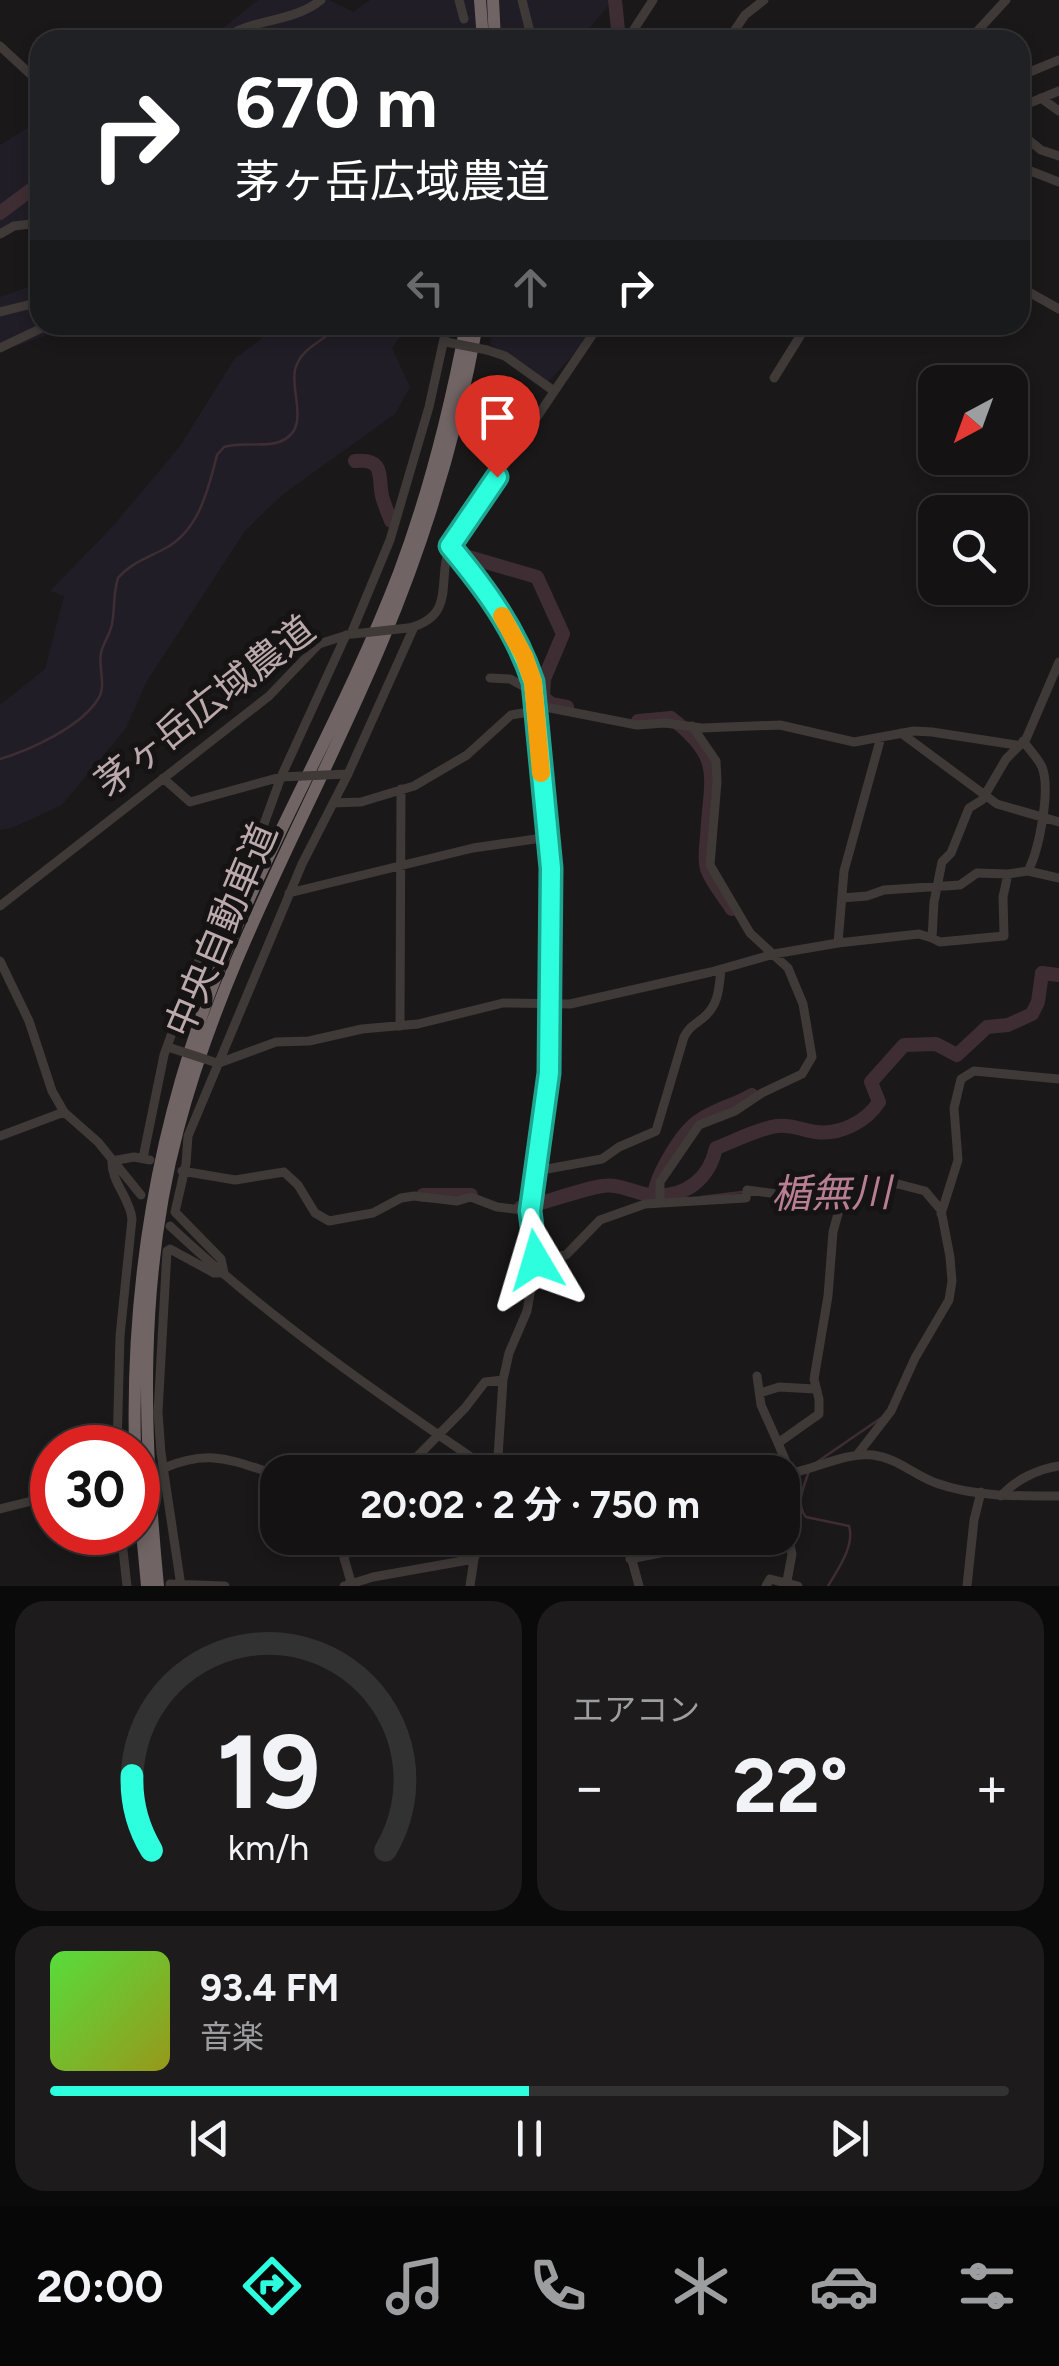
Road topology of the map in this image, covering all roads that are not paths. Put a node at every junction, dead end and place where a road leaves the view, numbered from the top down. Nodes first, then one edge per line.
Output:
1 (321, 0) edge
2 (459, 0) edge
3 (480, 0) edge
4 (493, 0) edge
5 (522, 0) edge
6 (653, 0) edge
7 (764, 0) edge
8 (1006, 0) edge
9 (464, 20) dead end
10 (241, 30) edge
11 (483, 30) edge
12 (494, 30) edge
13 (530, 30) edge
14 (634, 30) edge
15 (735, 30) edge
16 (978, 30) edge
17 (0, 46) edge
18 (1059, 60) edge
19 (1030, 72) edge
20 (30, 74) edge
21 (1059, 91) edge
22 (1041, 98) junction
23 (1030, 103) edge
24 (1059, 111) edge
25 (1030, 141) edge
26 (1059, 156) edge
27 (1030, 171) edge
28 (1059, 182) edge
29 (30, 224) edge
30 (0, 234) edge
31 (1030, 293) edge
32 (30, 304) edge
33 (1059, 309) edge
34 (0, 312) edge
35 (30, 334) edge
36 (446, 335) edge
37 (464, 335) edge
38 (475, 335) edge
39 (591, 335) edge
40 (801, 335) edge
41 (445, 342) junction
42 (0, 348) edge
43 (774, 378) dead end
44 (554, 391) junction
45 (450, 546) junction
46 (411, 627) junction
47 (350, 634) junction
48 (1059, 662) edge
49 (490, 678) dead end
50 (534, 692) junction
51 (535, 708) junction
52 (684, 726) junction
53 (901, 733) junction
54 (881, 737) junction
55 (1019, 743) junction
56 (348, 774) junction
57 (281, 777) junction
58 (163, 778) junction
59 (401, 789) junction
60 (985, 795) junction
61 (333, 804) junction
62 (1041, 818) junction
63 (1059, 822) edge
64 (549, 837) junction
65 (401, 866) junction
66 (1028, 871) junction
67 (1008, 874) junction
68 (1059, 878) edge
69 (938, 886) junction
70 (289, 893) junction
71 (842, 898) junction
72 (0, 906) edge
73 (932, 938) junction
74 (838, 943) junction
75 (774, 954) junction
76 (0, 962) edge
77 (721, 969) junction
78 (548, 1004) junction
79 (400, 1026) junction
80 (168, 1048) junction
81 (216, 1063) junction
82 (1059, 1079) edge
83 (64, 1112) junction
84 (0, 1136) edge
85 (112, 1161) junction
86 (181, 1170) junction
87 (536, 1171) junction
88 (845, 1188) junction
89 (141, 1195) dead end
90 (657, 1203) junction
91 (530, 1211) junction
92 (941, 1214) junction
93 (170, 1226) dead end
94 (536, 1260) junction
95 (224, 1273) junction
96 (757, 1376) dead end
97 (504, 1380) junction
98 (815, 1389) junction
99 (760, 1393) junction
100 (118, 1425) edge
101 (135, 1425) edge
102 (438, 1435) junction
103 (778, 1443) junction
104 (419, 1455) edge
105 (469, 1455) edge
106 (497, 1455) edge
107 (781, 1455) edge
108 (857, 1455) junction
109 (1059, 1466) edge
110 (164, 1468) junction
111 (260, 1470) edge
112 (800, 1470) edge
113 (981, 1492) junction
114 (1001, 1496) junction
115 (1059, 1496) edge
116 (30, 1502) edge
117 (0, 1509) edge
118 (124, 1555) edge
119 (144, 1555) edge
120 (346, 1555) edge
121 (476, 1555) edge
122 (629, 1555) edge
123 (647, 1555) edge
124 (792, 1555) edge
125 (474, 1559) junction
126 (630, 1559) junction
127 (787, 1581) junction
128 (348, 1584) edge
129 (172, 1585) edge
130 (127, 1586) edge
131 (147, 1586) edge
132 (224, 1586) edge
133 (470, 1586) edge
134 (640, 1586) edge
135 (766, 1586) edge
136 (798, 1586) edge
137 (967, 1586) edge

1 - 10 street
2 - 9 street
3 - 11 highway
4 - 12 highway
5 - 13 street
6 - 14 street
7 - 15 street
8 - 16 street
17 - 20 street
18 - 19 street
21 - 22 street
22 - 23 street
22 - 24 street
25 - 26 street
27 - 28 street
29 - 30 street
31 - 33 street
32 - 34 street
35 - 42 street
36 - 41 street
37 - 101 highway, 中央自動車道
38 - 129 highway, 中央自動車道
39 - 44 street
40 - 43 street
41 - 44 street, bridge
41 - 47 street
44 - 45 street
45 - 46 street
45 - 50 street
46 - 47 street, 茅ヶ岳広域農道, bridge
46 - 56 street
47 - 57 street
47 - 58 street, 茅ヶ岳広域農道
48 - 55 street
49 - 50 street
50 - 51 street
51 - 52 street
51 - 59 street
51 - 64 street
52 - 54 street
52 - 75 street
53 - 54 street
53 - 55 street
53 - 60 street
54 - 71 street
55 - 60 street
55 - 62 street
56 - 57 street, bridge
56 - 61 street
57 - 58 street
57 - 80 street
58 - 72 street, 茅ヶ岳広域農道
59 - 61 street
59 - 65 street
60 - 62 street
60 - 69 street
61 - 70 street
62 - 63 street
62 - 66 street
64 - 65 street
64 - 78 street
65 - 70 street
65 - 79 street
66 - 67 street
66 - 68 street
67 - 69 street
67 - 73 street
69 - 71 street
69 - 73 street
70 - 81 street
71 - 74 street
73 - 74 street
74 - 75 street
75 - 77 street
75 - 90 street
76 - 83 street
77 - 78 street
77 - 87 street
78 - 79 street
78 - 87 street
79 - 81 street
80 - 81 street, bridge
80 - 85 street
81 - 86 street
82 - 92 street
83 - 84 street
83 - 85 street
85 - 89 street
85 - 100 street
86 - 91 street
86 - 95 street
87 - 91 street
88 - 90 street
88 - 92 street
88 - 98 street
90 - 94 street
91 - 94 street
92 - 108 street
93 - 95 street
94 - 97 street
95 - 102 street
95 - 110 street
96 - 99 street
97 - 102 street
97 - 106 street
98 - 99 street
98 - 103 street
99 - 103 street
102 - 104 street
102 - 105 street
103 - 107 street
108 - 112 street
108 - 113 street
109 - 114 street
110 - 111 street
110 - 129 street
113 - 114 street
113 - 137 street
114 - 115 street
116 - 117 street
118 - 130 street
119 - 131 highway
120 - 128 street
121 - 125 street
122 - 126 street
123 - 126 street
124 - 127 street
125 - 128 street
125 - 133 street
126 - 134 street
127 - 135 street
127 - 136 street
129 - 132 street

